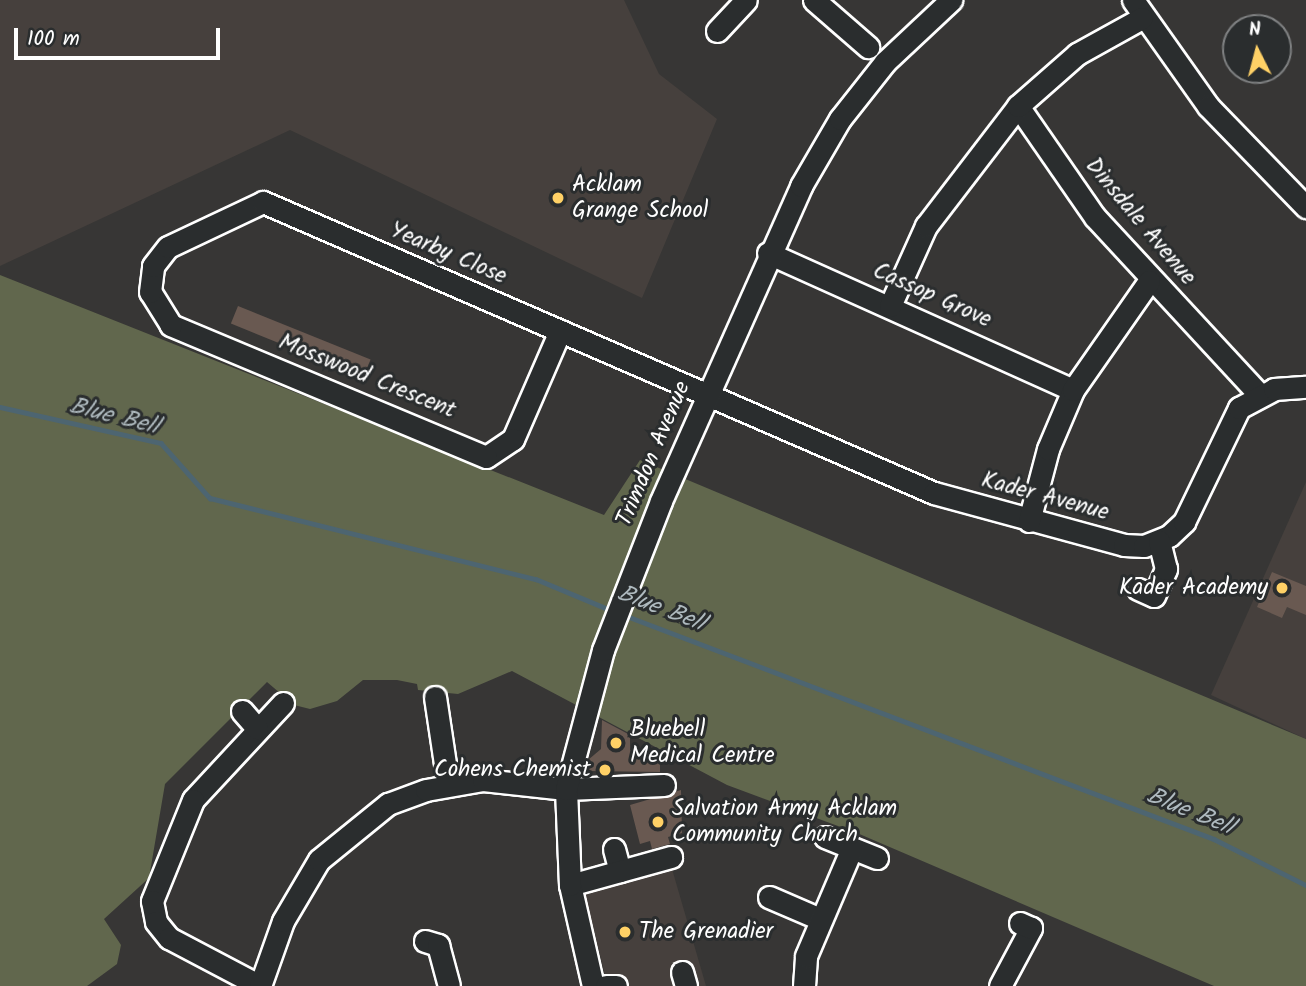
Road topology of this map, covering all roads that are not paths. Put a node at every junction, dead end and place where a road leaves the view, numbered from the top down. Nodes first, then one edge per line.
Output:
1 (746, 0) edge
2 (814, 0) edge
3 (951, 0) edge
4 (1138, 9) edge
5 (718, 32) dead end
6 (867, 47) dead end
7 (1018, 106) junction
8 (1306, 207) edge
9 (168, 247) joint
10 (768, 253) junction
11 (1149, 281) junction
12 (890, 306) junction
13 (560, 331) junction
14 (1306, 387) edge
15 (1073, 390) junction
16 (708, 395) junction
17 (1260, 395) junction
18 (1029, 521) junction
19 (1159, 541) junction
20 (1138, 589) dead end
21 (436, 697) dead end
22 (283, 703) dead end
23 (242, 711) dead end
24 (257, 728) junction
25 (448, 784) junction
26 (664, 785) dead end
27 (566, 789) junction
28 (825, 837) dead end
29 (852, 848) junction
30 (614, 849) dead end
31 (671, 857) dead end
32 (877, 858) dead end
33 (620, 871) junction
34 (570, 885) junction
35 (769, 897) dead end
36 (820, 919) junction
37 (1031, 928) dead end
38 (438, 942) dead end
39 (260, 986) edge
40 (449, 986) edge
41 (593, 986) edge
42 (606, 986) edge
43 (616, 986) edge
44 (804, 986) edge
45 (1000, 986) edge

1 - 5 street
2 - 6 street
3 - 10 street, Trimdon Avenue
4 - 7 street
4 - 8 street
7 - 11 street, Dinsdale Avenue
7 - 12 street
9 - 13 street, Yearby Close
9 - 13 street, Mosswood Crescent
10 - 12 street, Cassop Grove
10 - 16 street, Trimdon Avenue
11 - 15 street
11 - 17 street, Dinsdale Avenue
12 - 15 street, Cassop Grove
13 - 16 street, Yearby Close
14 - 17 street
15 - 18 street
16 - 18 street, Kader Avenue
16 - 27 street, Trimdon Avenue
17 - 19 street
18 - 19 street, Kader Avenue
19 - 20 street
21 - 25 street
22 - 24 street
23 - 24 street
24 - 39 street
25 - 27 street
25 - 39 street
26 - 27 street
27 - 34 street, Trimdon Avenue
28 - 29 street
29 - 32 street
29 - 36 street
30 - 33 street
31 - 33 street
33 - 34 street
34 - 41 street, Trimdon Avenue
35 - 36 street
36 - 44 street
37 - 45 street
38 - 40 street
42 - 43 street

